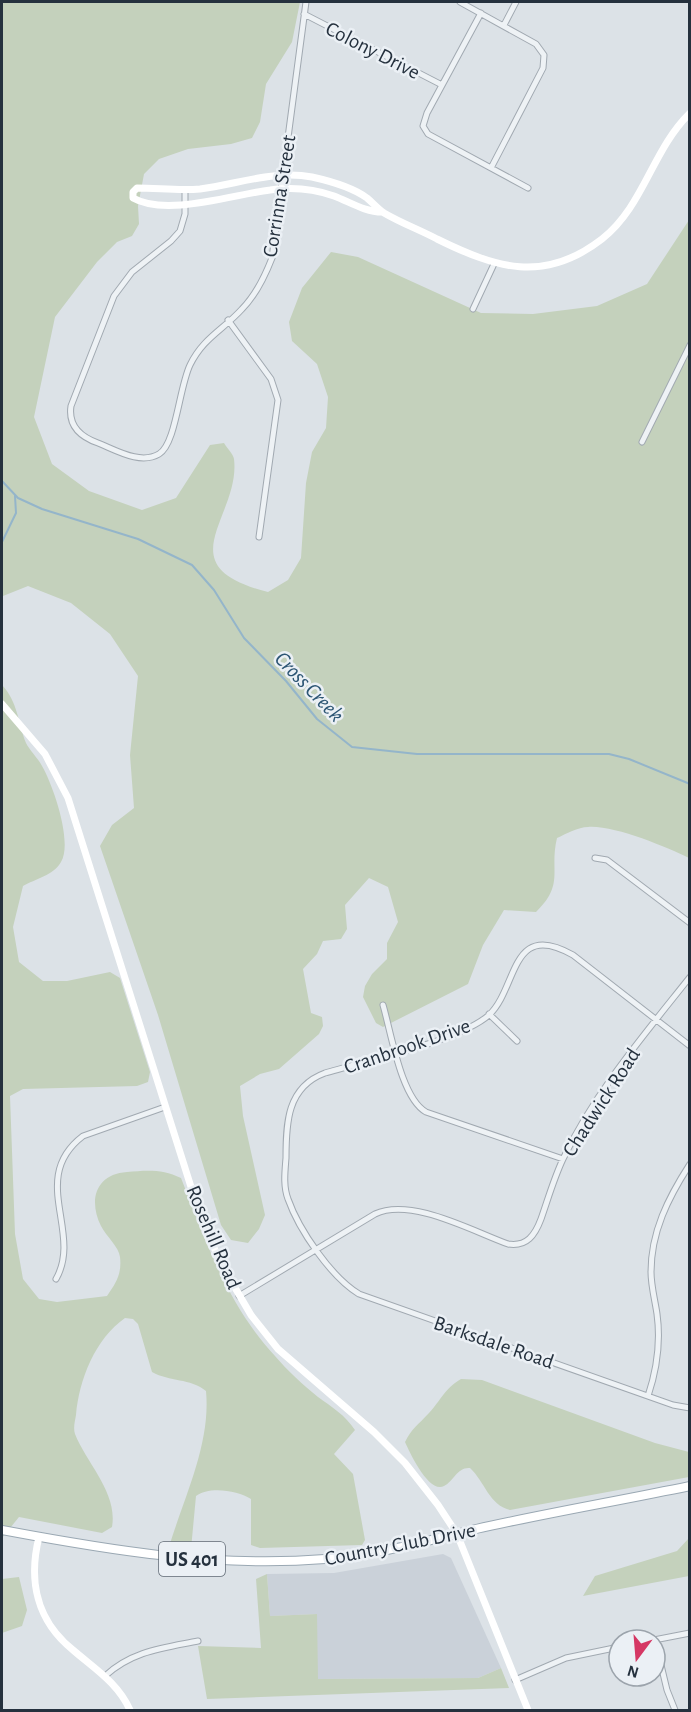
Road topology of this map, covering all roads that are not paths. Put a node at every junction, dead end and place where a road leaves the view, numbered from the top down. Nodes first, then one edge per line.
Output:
1 (306, 2) edge
2 (460, 2) edge
3 (516, 2) edge
4 (481, 13) junction
5 (304, 14) junction
6 (504, 25) junction
7 (442, 85) junction
8 (690, 113) edge
9 (491, 168) junction
10 (284, 176) junction
11 (528, 188) dead end
12 (282, 189) junction
13 (185, 190) junction
14 (185, 205) junction
15 (382, 212) junction
16 (494, 264) junction
17 (473, 309) dead end
18 (228, 320) junction
19 (690, 345) edge
20 (642, 442) dead end
21 (259, 537) dead end
22 (2, 704) edge
23 (595, 858) dead end
24 (690, 923) edge
25 (690, 977) edge
26 (383, 1005) dead end
27 (489, 1014) junction
28 (656, 1020) junction
29 (517, 1041) dead end
30 (690, 1046) edge
31 (396, 1051) junction
32 (165, 1107) junction
33 (563, 1160) junction
34 (690, 1164) edge
35 (317, 1249) junction
36 (56, 1279) dead end
37 (239, 1296) junction
38 (648, 1396) junction
39 (690, 1408) edge
40 (690, 1486) edge
41 (2, 1530) edge
42 (457, 1534) junction
43 (39, 1537) junction
44 (690, 1633) edge
45 (667, 1638) edge
46 (198, 1641) dead end
47 (607, 1649) edge
48 (105, 1676) junction
49 (515, 1680) junction
50 (667, 1688) edge
51 (130, 1710) edge
52 (528, 1710) edge
53 (675, 1710) edge

1 - 5 street, Corrinna Street
2 - 4 street
3 - 6 street
4 - 6 street
4 - 7 street
5 - 7 street, Colony Drive
5 - 10 street, Corrinna Street
6 - 9 street
7 - 9 street
8 - 16 main road
9 - 11 street
10 - 12 street, Corrinna Street
10 - 13 main road
10 - 15 main road
12 - 14 main road
12 - 15 main road
12 - 18 street, Corrinna Street
13 - 14 street, Corrinna Street
13 - 14 main road
14 - 18 street, Corrinna Street
15 - 16 main road
16 - 17 street
18 - 21 street
19 - 20 street
22 - 32 main road, Rosehill Road
23 - 24 street
25 - 28 street, Chadwick Road
26 - 31 street
27 - 28 street, Cranbrook Drive
27 - 29 street
27 - 31 street, Cranbrook Drive
28 - 30 street, Cranbrook Drive
28 - 33 street, Chadwick Road
31 - 33 street
31 - 35 street, Cranbrook Drive
32 - 36 street
32 - 37 main road, Rosehill Road
33 - 35 street, Chadwick Road
34 - 38 street
35 - 37 street, Chadwick Road
35 - 38 street, Barksdale Road
37 - 42 main road, Rosehill Road
38 - 39 street, Barksdale Road
40 - 42 main road, Country Club Drive / US 401
41 - 43 main road, Country Club Drive / US 401
42 - 43 main road, Country Club Drive / US 401
42 - 49 main road, Rosehill Road
43 - 48 main road
44 - 45 street
46 - 48 street
47 - 49 street
48 - 51 main road
49 - 52 main road, Rosehill Road
50 - 53 street

